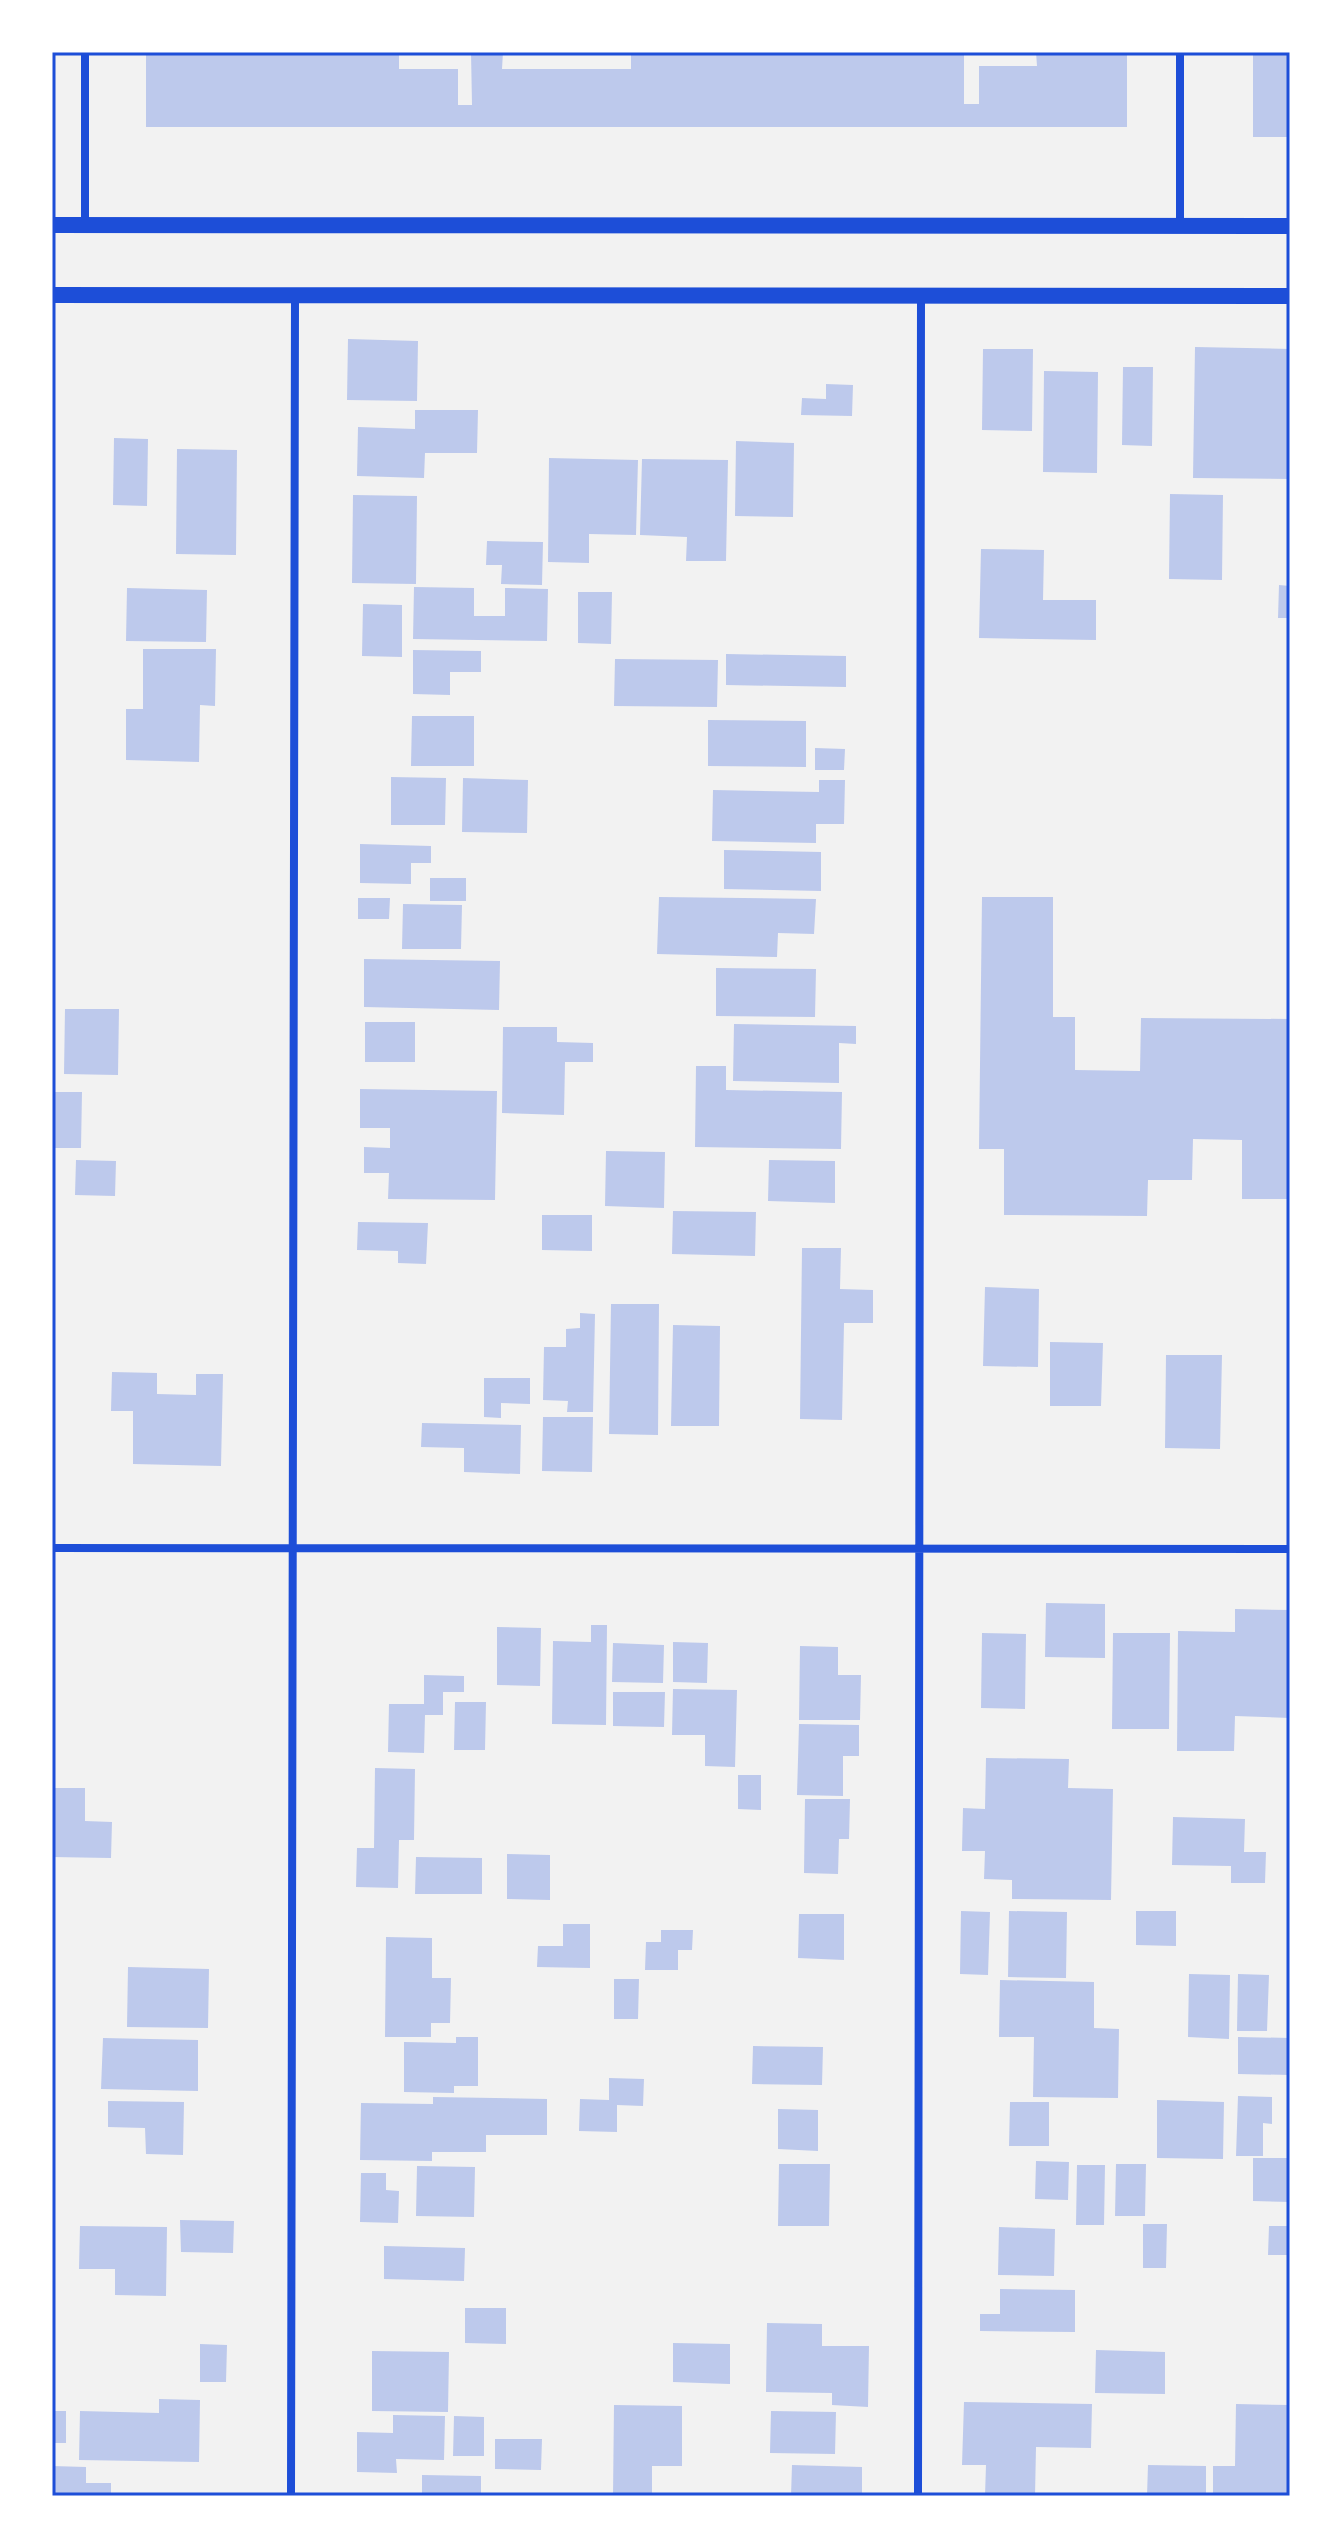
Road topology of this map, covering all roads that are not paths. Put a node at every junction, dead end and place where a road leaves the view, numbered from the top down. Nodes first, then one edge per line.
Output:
1 (85, 52) edge
2 (1180, 52) edge
3 (52, 225) edge
4 (85, 225) junction
5 (1180, 226) junction
6 (1290, 226) edge
7 (52, 295) edge
8 (295, 295) junction
9 (921, 296) junction
10 (1290, 296) edge
11 (52, 1548) edge
12 (293, 1549) junction
13 (919, 1549) junction
14 (1290, 1549) edge
15 (291, 2496) edge
16 (918, 2496) edge

1 - 4 street
2 - 5 street
3 - 4 main road
4 - 5 main road
5 - 6 main road
7 - 8 main road
8 - 9 main road
8 - 12 street
9 - 10 main road
9 - 13 street
11 - 12 street
12 - 13 street
12 - 15 street
13 - 14 street
13 - 16 street

